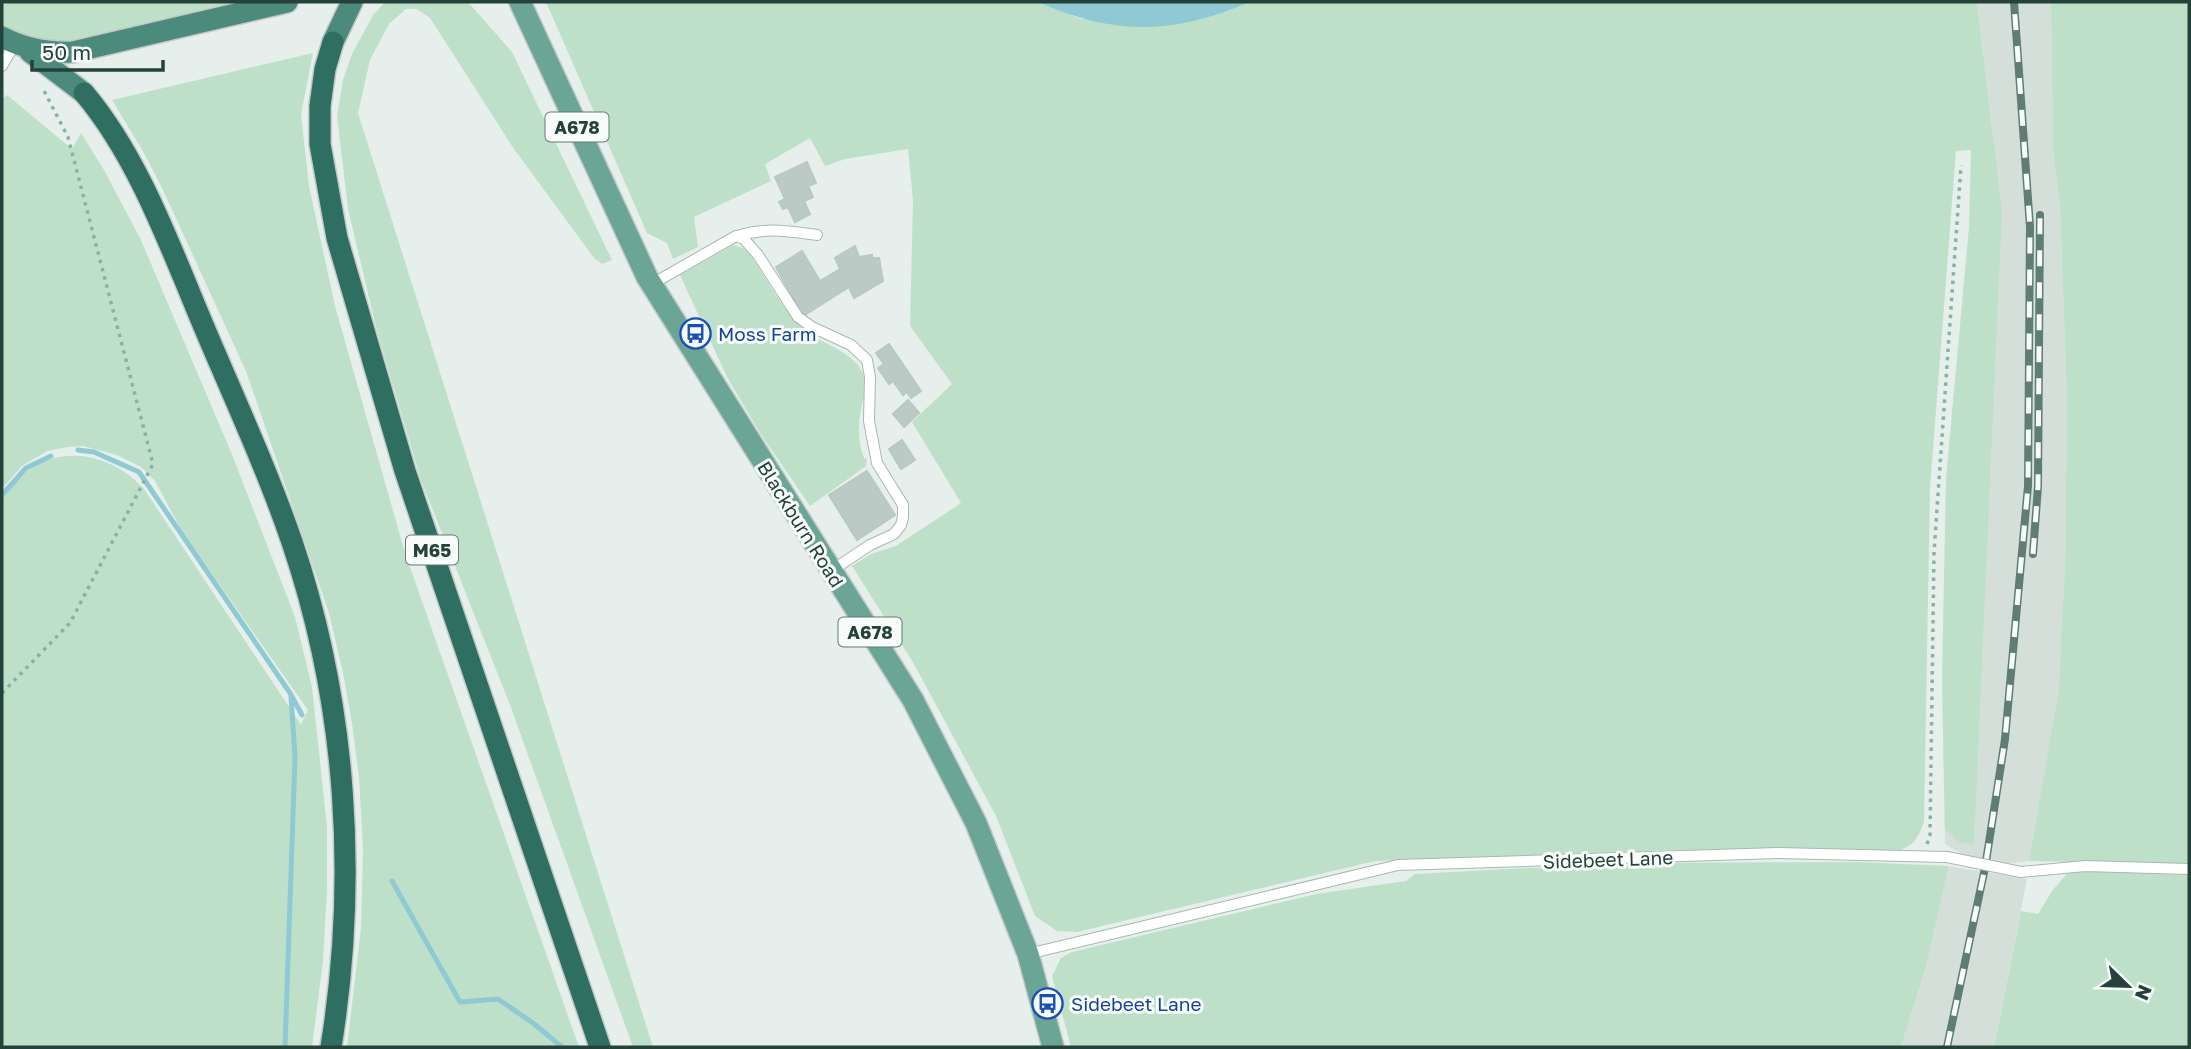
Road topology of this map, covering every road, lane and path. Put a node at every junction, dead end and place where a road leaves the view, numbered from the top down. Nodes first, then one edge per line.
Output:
1 (287, 2) edge
2 (352, 2) edge
3 (519, 5) edge
4 (10, 42) edge
5 (2, 66) edge
6 (41, 85) dead end
7 (1961, 165) dead end
8 (817, 235) dead end
9 (736, 236) junction
10 (652, 284) junction
11 (831, 571) junction
12 (2, 693) edge
13 (1924, 856) junction
14 (2189, 869) edge
15 (1028, 954) junction
16 (331, 1047) edge
17 (600, 1047) edge
18 (1053, 1047) edge

1 - 4 highway
2 - 17 highway, M65
3 - 10 main road, Blackburn Road / A678
4 - 5 lane
4 - 16 highway
6 - 12 path
7 - 13 path
8 - 9 lane
9 - 10 lane
9 - 11 lane
10 - 11 main road, Blackburn Road / A678
11 - 15 main road, Blackburn Road / A678
13 - 14 lane, Sidebeet Lane, bridge
13 - 15 lane, Sidebeet Lane
15 - 18 main road, Blackburn Road / A678

